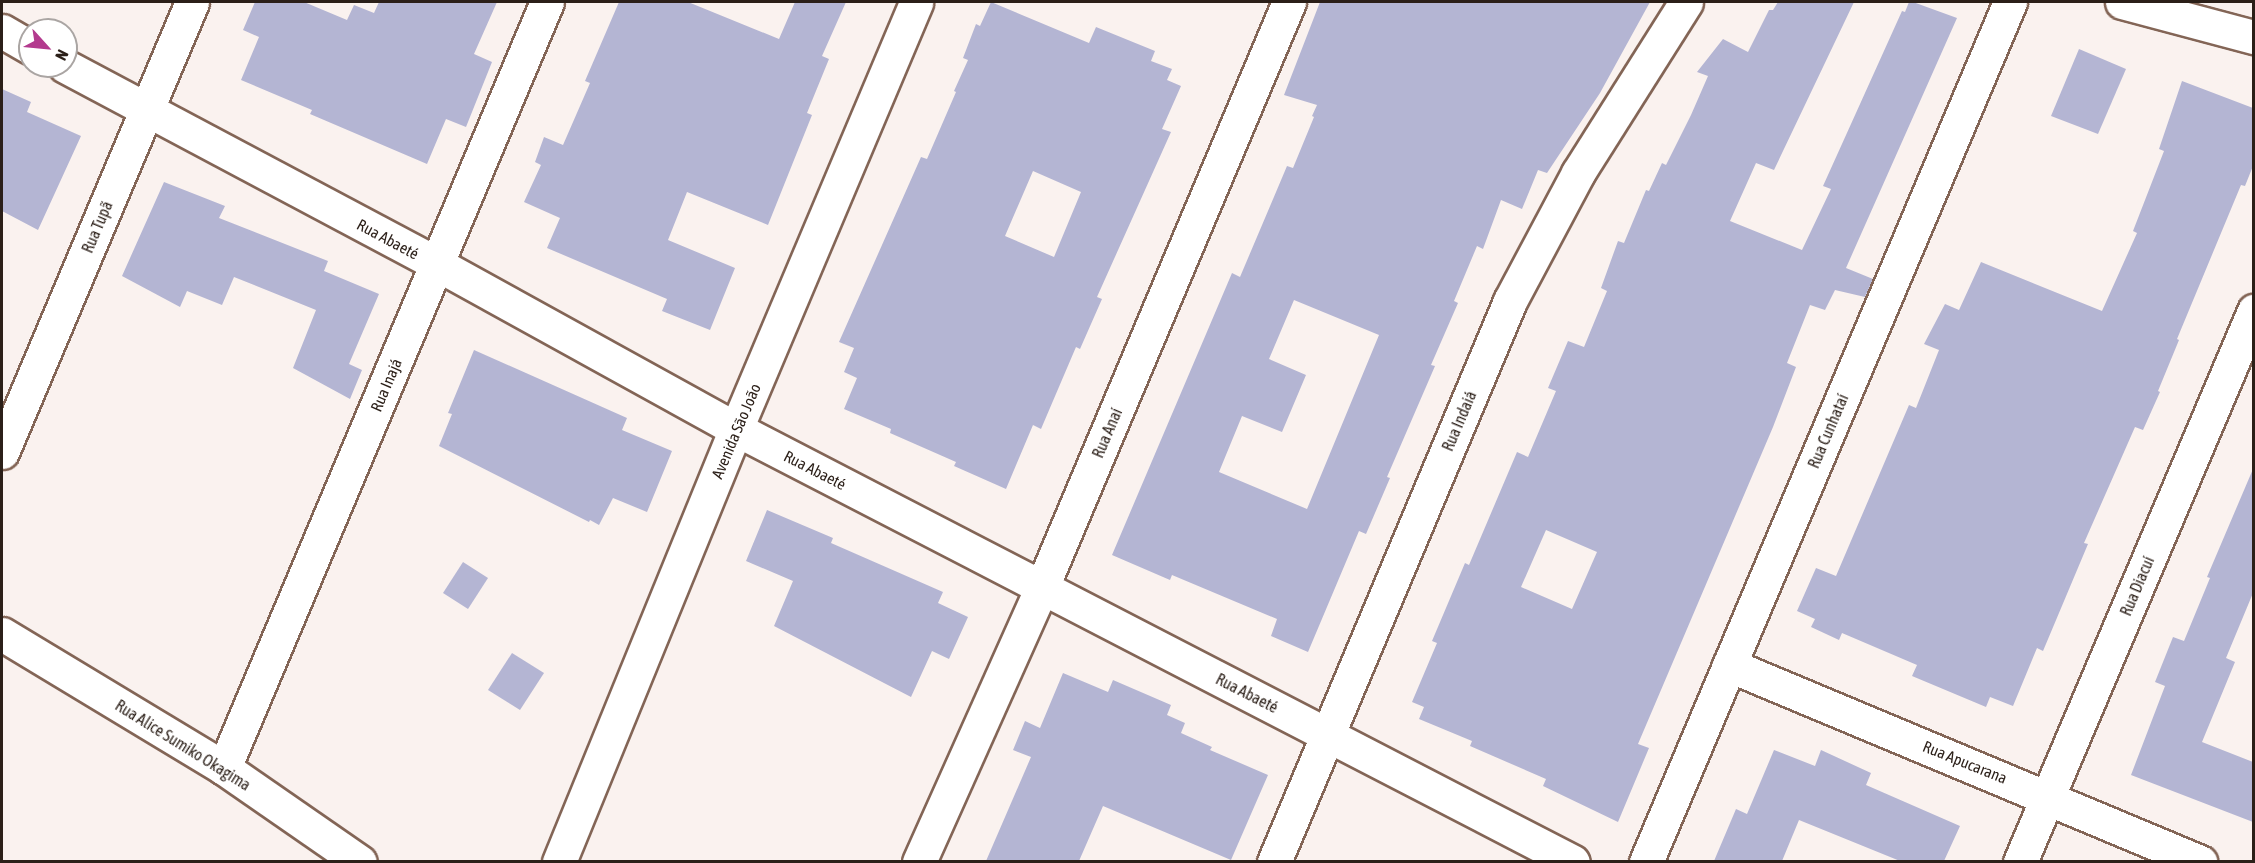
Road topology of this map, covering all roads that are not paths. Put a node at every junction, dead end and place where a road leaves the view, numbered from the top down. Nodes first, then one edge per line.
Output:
1 (192, 2) edge
2 (547, 2) edge
3 (916, 2) edge
4 (1289, 2) edge
5 (1686, 2) edge
6 (2010, 2) edge
7 (2122, 2) edge
8 (2, 31) edge
9 (2253, 37) edge
10 (18, 40) edge
11 (78, 73) edge
12 (146, 111) junction
13 (437, 264) junction
14 (2253, 311) edge
15 (736, 429) junction
16 (2, 452) edge
17 (1042, 587) junction
18 (2, 634) edge
19 (1729, 665) junction
20 (1327, 734) junction
21 (224, 768) junction
22 (2048, 796) junction
23 (360, 861) edge
24 (559, 861) edge
25 (919, 861) edge
26 (1274, 861) edge
27 (1572, 861) edge
28 (1646, 861) edge
29 (2020, 861) edge
30 (2200, 861) edge

1 - 12 street, Rua Tupã
2 - 13 street, Rua Inajá
3 - 15 street, Avenida São João
4 - 17 street, Rua Anaí
5 - 20 street, Rua Indaiá
6 - 19 street, Rua Cunhataí
7 - 9 street
8 - 10 street
11 - 12 street, Rua Abaeté
12 - 13 street, Rua Abaeté
12 - 16 street, Rua Tupã
13 - 15 street, Rua Abaeté
13 - 21 street, Rua Inajá
14 - 22 street, Rua Diacuí
15 - 17 street, Rua Abaeté
15 - 24 street, Avenida São João
17 - 20 street, Rua Abaeté
17 - 25 street, Rua Anaí
18 - 21 street, Rua Alice Sumiko Okagima
19 - 22 street, Rua Apucarana
19 - 28 street, Rua Cunhataí
20 - 26 street, Rua Indaiá
20 - 27 street, Rua Abaeté
21 - 23 street, Rua Alice Sumiko Okagima
22 - 29 street, Rua Diacuí
22 - 30 street, Rua Apucarana

